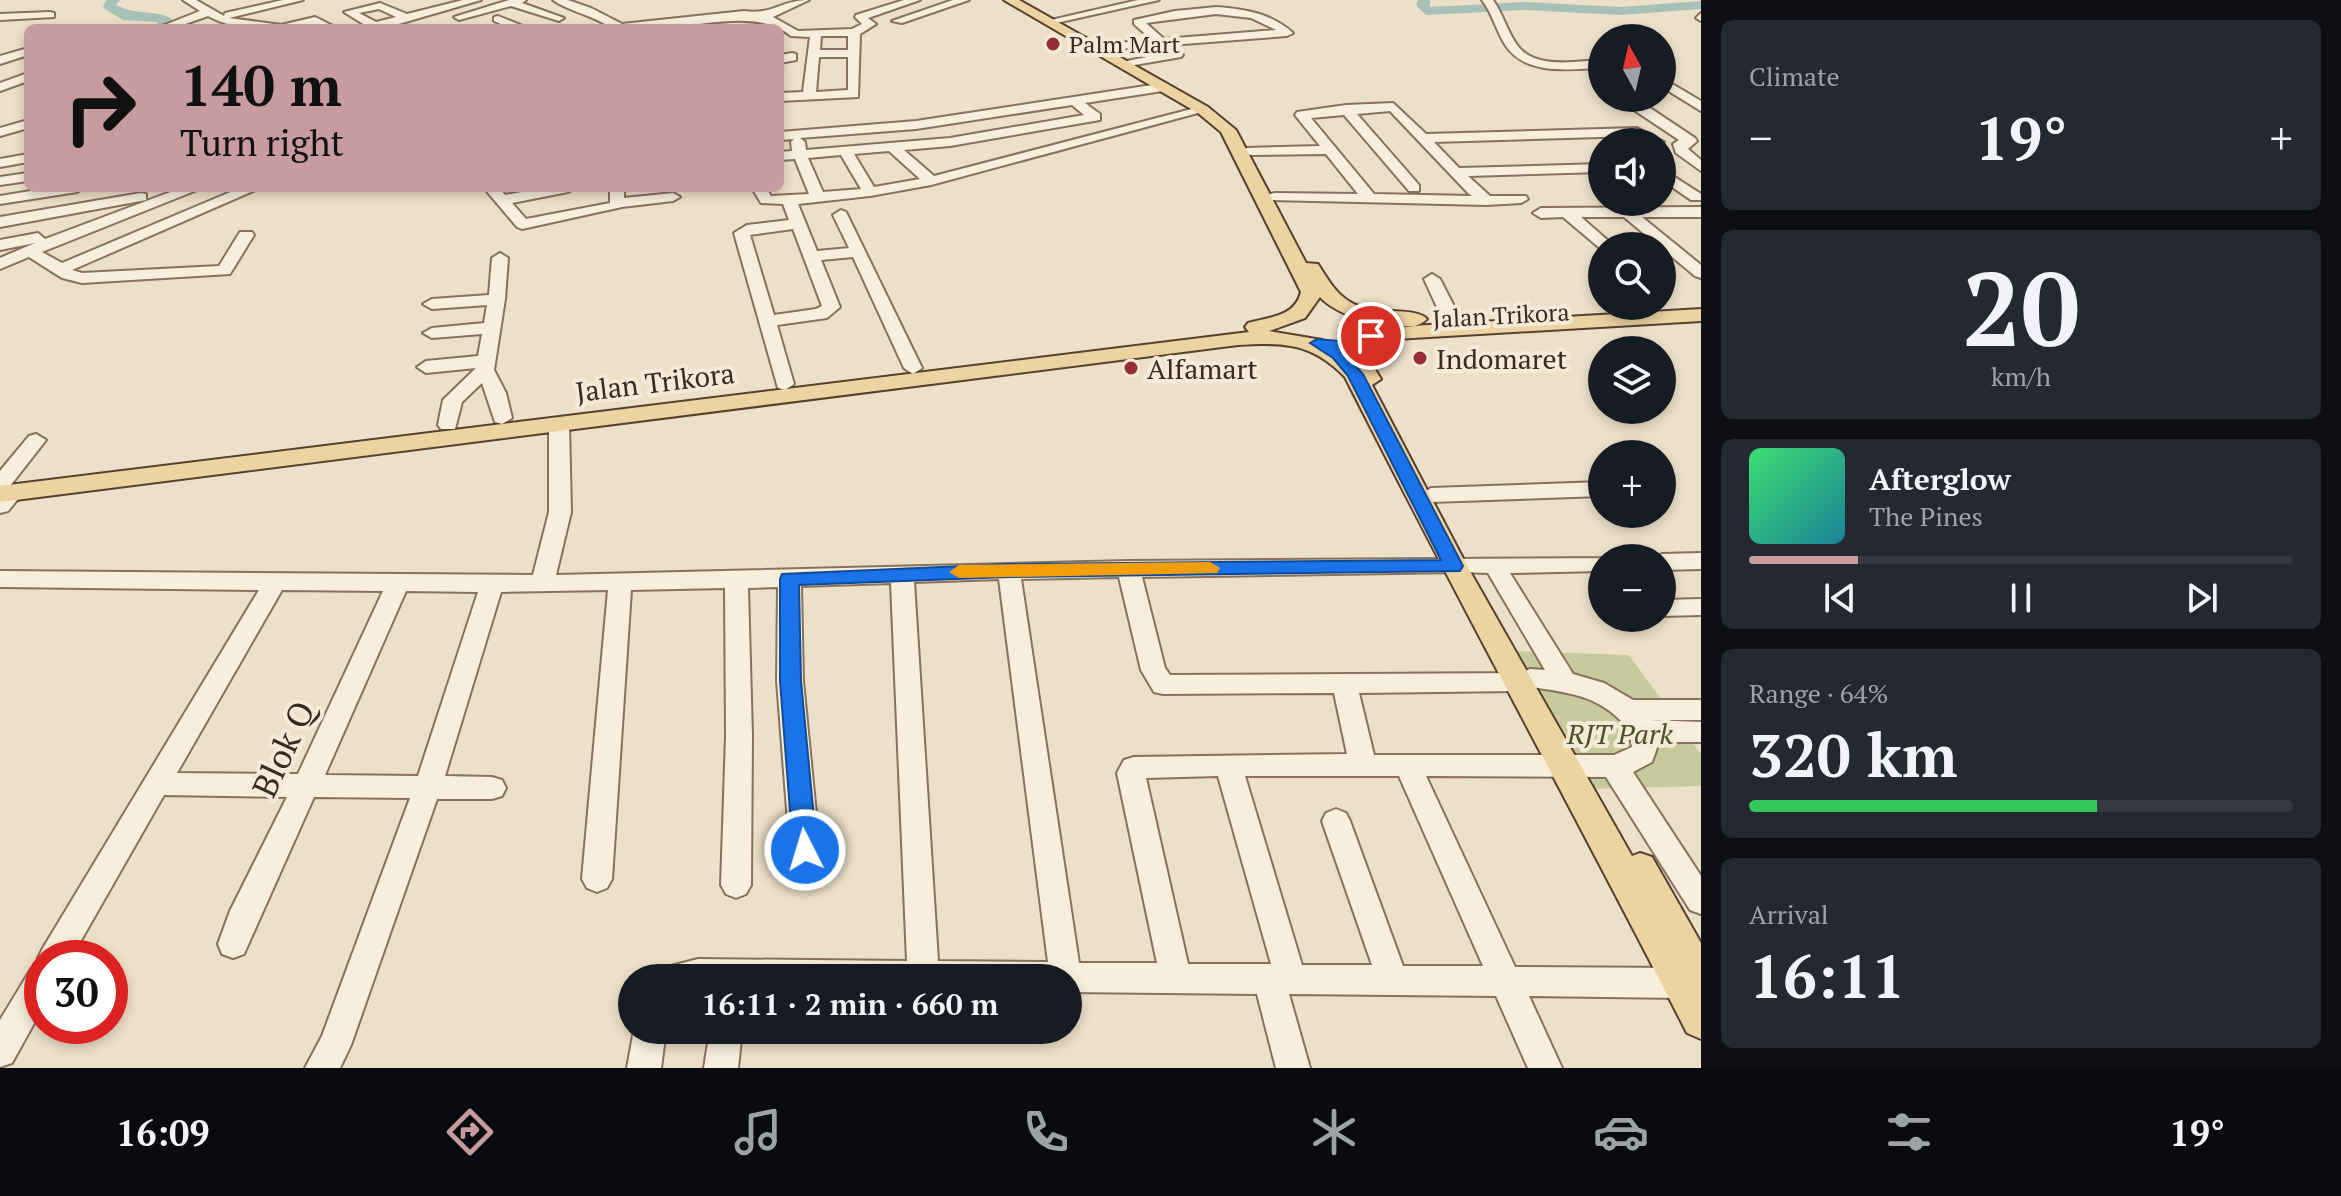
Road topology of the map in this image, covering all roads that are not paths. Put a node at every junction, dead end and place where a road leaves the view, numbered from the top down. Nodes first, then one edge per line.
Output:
1 (293, 0) edge
2 (416, 0) edge
3 (558, 0) edge
4 (804, 0) edge
5 (915, 0) edge
6 (964, 0) edge
7 (1154, 0) edge
8 (513, 1) edge
9 (221, 2) dead end
10 (1018, 2) edge
11 (1491, 4) edge
12 (481, 5) edge
13 (204, 9) edge
14 (1195, 9) junction
15 (437, 10) junction
16 (50, 15) dead end
17 (1165, 16) junction
18 (0, 17) edge
19 (559, 18) dead end
20 (767, 19) junction
21 (1056, 20) junction
22 (408, 21) edge
23 (898, 21) dead end
24 (173, 24) edge
25 (231, 24) edge
26 (298, 24) edge
27 (323, 24) edge
28 (368, 24) edge
29 (384, 24) edge
30 (469, 24) edge
31 (512, 24) edge
32 (610, 24) edge
33 (653, 24) edge
34 (743, 24) edge
35 (781, 24) edge
36 (784, 25) edge
37 (854, 32) junction
38 (795, 34) junction
39 (816, 34) junction
40 (784, 35) edge
41 (1247, 36) junction
42 (1204, 38) junction
43 (1160, 41) junction
44 (1105, 47) junction
45 (24, 52) edge
46 (855, 53) junction
47 (813, 54) junction
48 (1190, 54) dead end
49 (0, 60) edge
50 (1127, 62) junction
51 (1588, 64) edge
52 (24, 78) edge
53 (0, 87) edge
54 (1165, 87) junction
55 (1676, 91) edge
56 (809, 96) junction
57 (784, 97) edge
58 (1075, 101) junction
59 (1701, 107) edge
60 (908, 108) dead end
61 (1346, 109) junction
62 (1203, 110) junction
63 (1646, 112) edge
64 (838, 113) junction
65 (24, 125) edge
66 (913, 125) junction
67 (0, 132) edge
68 (1588, 133) edge
69 (797, 135) junction
70 (784, 136) edge
71 (988, 136) junction
72 (1424, 138) junction
73 (1690, 142) edge
74 (936, 143) junction
75 (892, 147) junction
76 (1329, 150) junction
77 (845, 151) junction
78 (1251, 151) junction
79 (800, 155) junction
80 (784, 156) edge
81 (24, 159) edge
82 (1017, 160) junction
83 (0, 163) edge
84 (1588, 168) edge
85 (1676, 169) edge
86 (975, 170) junction
87 (1456, 172) junction
88 (24, 178) edge
89 (0, 181) edge
90 (931, 181) junction
91 (1676, 186) edge
92 (1469, 187) junction
93 (1414, 188) junction
94 (51, 192) edge
95 (89, 192) edge
96 (176, 192) edge
97 (184, 192) edge
98 (193, 192) edge
99 (239, 192) edge
100 (520, 192) edge
101 (761, 192) edge
102 (870, 192) junction
103 (496, 194) edge
104 (1366, 194) junction
105 (617, 196) edge
106 (673, 197) dead end
107 (818, 197) junction
108 (1275, 197) junction
109 (1521, 199) dead end
110 (0, 200) edge
111 (789, 200) junction
112 (1487, 201) junction
113 (87, 205) junction
114 (212, 205) junction
115 (1695, 207) edge
116 (1541, 213) dead end
117 (1567, 213) junction
118 (1588, 213) edge
119 (841, 215) dead end
120 (1631, 216) edge
121 (0, 222) edge
122 (1701, 222) edge
123 (799, 224) junction
124 (84, 228) junction
125 (1589, 232) edge
126 (1648, 232) edge
127 (246, 235) dead end
128 (0, 245) edge
129 (1701, 248) edge
130 (1676, 249) edge
131 (29, 251) junction
132 (858, 252) junction
133 (812, 256) junction
134 (1676, 256) edge
135 (500, 258) dead end
136 (0, 264) edge
137 (61, 269) junction
138 (1701, 273) edge
139 (1432, 279) dead end
140 (497, 299) junction
141 (432, 304) dead end
142 (1701, 305) edge
143 (1300, 312) junction
144 (1350, 314) junction
145 (1701, 315) edge
146 (1451, 318) junction
147 (767, 321) junction
148 (493, 328) junction
149 (432, 333) dead end
150 (1367, 341) junction
151 (1317, 343) junction
152 (486, 365) junction
153 (426, 367) dead end
154 (913, 368) junction
155 (785, 384) junction
156 (502, 418) junction
157 (559, 424) junction
158 (448, 425) junction
159 (419, 435) junction
160 (36, 440) dead end
161 (1588, 489) edge
162 (3, 491) edge
163 (1431, 495) junction
164 (1701, 561) edge
165 (1676, 562) edge
166 (1588, 563) edge
167 (1494, 565) junction
168 (1460, 566) junction
169 (1128, 569) junction
170 (1009, 571) junction
171 (902, 573) junction
172 (0, 579) edge
173 (736, 579) junction
174 (789, 579) junction
175 (275, 582) junction
176 (543, 582) junction
177 (620, 583) junction
178 (398, 584) junction
179 (492, 584) junction
180 (1701, 607) edge
181 (1676, 608) edge
182 (1524, 680) junction
183 (1564, 680) junction
184 (1344, 683) junction
185 (1629, 710) junction
186 (1701, 710) edge
187 (1644, 732) junction
188 (1701, 732) edge
189 (1228, 765) junction
190 (1363, 765) junction
191 (1407, 765) junction
192 (1587, 766) junction
193 (157, 784) junction
194 (306, 786) junction
195 (492, 788) dead end
196 (427, 789) junction
197 (1336, 821) dead end
198 (807, 875) dead end
199 (597, 879) dead end
200 (736, 885) dead end
201 (1701, 901) edge
202 (65, 940) edge
203 (233, 944) dead end
204 (922, 964) edge
205 (1064, 964) edge
206 (1082, 978) edge
207 (1176, 979) junction
208 (1280, 979) junction
209 (1393, 981) junction
210 (1505, 981) junction
211 (1691, 981) edge
212 (24, 1010) edge
213 (1701, 1020) edge
214 (648, 1044) edge
215 (724, 1044) edge
216 (0, 1051) edge
217 (322, 1068) edge
218 (644, 1068) edge
219 (721, 1068) edge
220 (1293, 1068) edge
221 (1545, 1068) edge

1 - 13 street
2 - 15 street
3 - 32 street
4 - 20 street
5 - 37 street
6 - 23 street
7 - 21 street
8 - 12 street
8 - 19 street
9 - 13 street
10 - 21 main road
10 - 50 main road
11 - 51 street
12 - 15 street
12 - 22 street
12 - 30 street
12 - 31 street
13 - 24 street
13 - 25 street
14 - 17 street
14 - 41 street
14 - 41 street
15 - 22 street
16 - 18 street
17 - 42 street
17 - 43 street
20 - 33 street
20 - 34 street
20 - 35 street
21 - 44 main road
22 - 28 street
22 - 29 street
26 - 27 street
36 - 38 street
37 - 39 street
37 - 46 street
38 - 39 street
38 - 40 street
39 - 47 street
41 - 42 street
42 - 43 street
43 - 44 street
44 - 50 main road
45 - 49 street
46 - 47 street
46 - 64 street
47 - 56 street
48 - 50 street
50 - 54 main road
50 - 78 main road
52 - 53 street
54 - 58 street
54 - 62 main road
55 - 59 street
56 - 57 street
56 - 64 street
58 - 66 street
58 - 71 street
60 - 66 street
61 - 72 street
61 - 76 street
61 - 93 street
62 - 82 street
62 - 143 main road
63 - 73 street
64 - 66 street
64 - 69 street
65 - 67 street
66 - 74 street
68 - 72 street
69 - 70 street
69 - 79 street
71 - 74 street
71 - 82 street
72 - 87 street
73 - 85 street
74 - 75 street
74 - 86 street
75 - 77 street
75 - 90 street
76 - 78 street
76 - 104 street
77 - 79 street
77 - 102 street
78 - 108 main road
79 - 80 street
79 - 107 street
81 - 83 street
82 - 86 street
84 - 87 street
86 - 90 street
87 - 92 street
88 - 89 street
90 - 102 street
91 - 115 street
92 - 93 street
92 - 112 street
93 - 104 street
94 - 110 street
95 - 113 street
96 - 113 street
97 - 124 street
98 - 114 street
99 - 114 street
100 - 103 street
101 - 111 street
102 - 107 street
103 - 105 street
104 - 108 street
104 - 112 street
105 - 106 street
107 - 111 street
108 - 144 main road
109 - 112 street
111 - 123 street
113 - 121 street
113 - 124 street
114 - 137 street
115 - 122 street
116 - 117 street
117 - 118 street
117 - 125 street
119 - 132 street
120 - 126 street
123 - 133 street
123 - 147 street
124 - 128 street
124 - 131 street
127 - 137 street
129 - 130 street
131 - 136 street
131 - 137 street
132 - 133 street
132 - 154 street
133 - 147 street
134 - 138 street
135 - 140 street
139 - 146 street
140 - 141 street
140 - 148 street
142 - 146 main road, Jalan Trikora
143 - 144 main road, Jalan Trikora
143 - 151 main road
143 - 154 main road, Jalan Trikora
144 - 146 main road, Jalan Trikora
144 - 150 main road
145 - 150 main road, Jalan Trikora
147 - 155 street
148 - 149 street
148 - 152 street
150 - 151 main road, Jalan Trikora
150 - 163 main road
151 - 157 main road, Jalan Trikora
151 - 168 main road
152 - 153 street
152 - 156 street
152 - 158 street
154 - 155 main road, Jalan Trikora
155 - 156 main road, Jalan Trikora
156 - 158 main road, Jalan Trikora
157 - 159 main road, Jalan Trikora
157 - 176 street
158 - 159 main road, Jalan Trikora
159 - 162 main road, Jalan Trikora
160 - 162 street
161 - 163 street
163 - 168 main road
164 - 165 street
166 - 167 street
167 - 168 street
167 - 183 street
168 - 169 street
168 - 182 main road
169 - 170 street
169 - 184 street
170 - 171 street
170 - 205 street
171 - 174 street
171 - 204 street
172 - 175 street
173 - 174 street
173 - 177 street
173 - 200 street
174 - 198 street
175 - 178 street
175 - 193 street
176 - 177 street
176 - 179 street
177 - 199 street
178 - 179 street
178 - 194 street, Blok Q
179 - 196 street
180 - 181 street
182 - 183 street
182 - 184 street
182 - 192 main road
183 - 185 street
184 - 190 street
185 - 186 street
185 - 187 street
187 - 188 street
187 - 192 street
189 - 190 street
189 - 207 street
189 - 208 street
190 - 191 street
191 - 192 street
191 - 210 street
192 - 201 street
192 - 211 main road
193 - 194 street
193 - 202 street
194 - 196 street
194 - 203 street, Blok Q
195 - 196 street
196 - 217 street
197 - 209 street
206 - 207 street
207 - 208 street
208 - 209 street
208 - 220 street
209 - 210 street
210 - 211 street
210 - 221 street
211 - 213 main road
212 - 216 street
214 - 218 street
215 - 219 street

